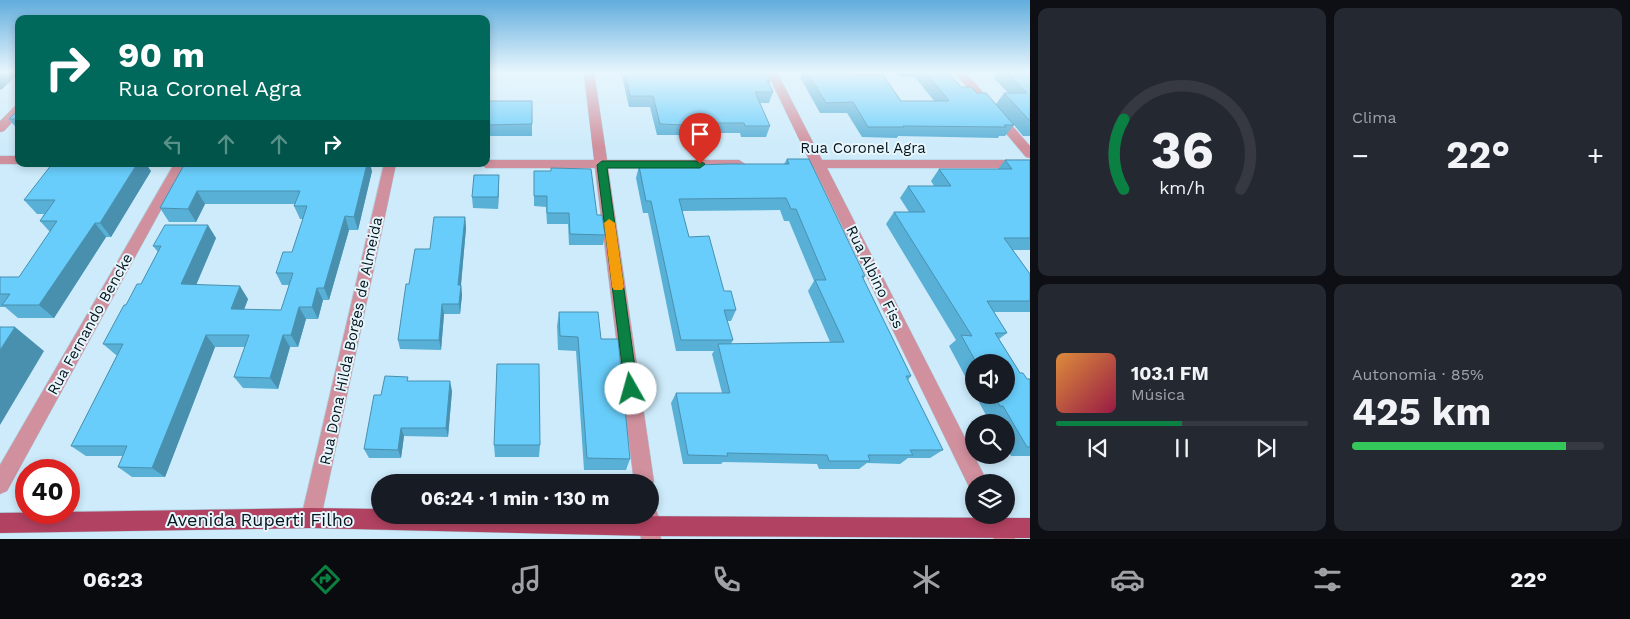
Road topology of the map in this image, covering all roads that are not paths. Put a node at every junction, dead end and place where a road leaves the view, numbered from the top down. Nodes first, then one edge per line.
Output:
1 (593, 97) edge
2 (785, 97) edge
3 (981, 97) edge
4 (15, 112) edge
5 (0, 128) edge
6 (1030, 154) edge
7 (0, 160) edge
8 (15, 160) edge
9 (490, 164) edge
10 (750, 164) edge
11 (779, 164) edge
12 (818, 164) junction
13 (1030, 164) edge
14 (602, 165) junction
15 (178, 167) edge
16 (389, 167) edge
17 (643, 474) edge
18 (973, 474) edge
19 (0, 484) edge
20 (312, 518) junction
21 (0, 522) edge
22 (649, 527) edge
23 (999, 527) edge
24 (1030, 528) edge

1 - 14 street
2 - 12 street, Rua Albino Fiss
3 - 6 street
4 - 5 street
7 - 8 street
9 - 14 street
10 - 14 street
11 - 12 street, Rua Coronel Agra
12 - 13 street, Rua Coronel Agra
12 - 18 street, Rua Albino Fiss
14 - 17 street
15 - 19 street, Rua Fernando Bencke
16 - 20 street, Rua Dona Hilda Borges de Almeida
20 - 21 main road, Avenida Ruperti Filho
20 - 22 main road, Avenida Ruperti Filho
22 - 23 main road, Avenida Ruperti Filho
23 - 24 main road, Avenida Ruperti Filho

